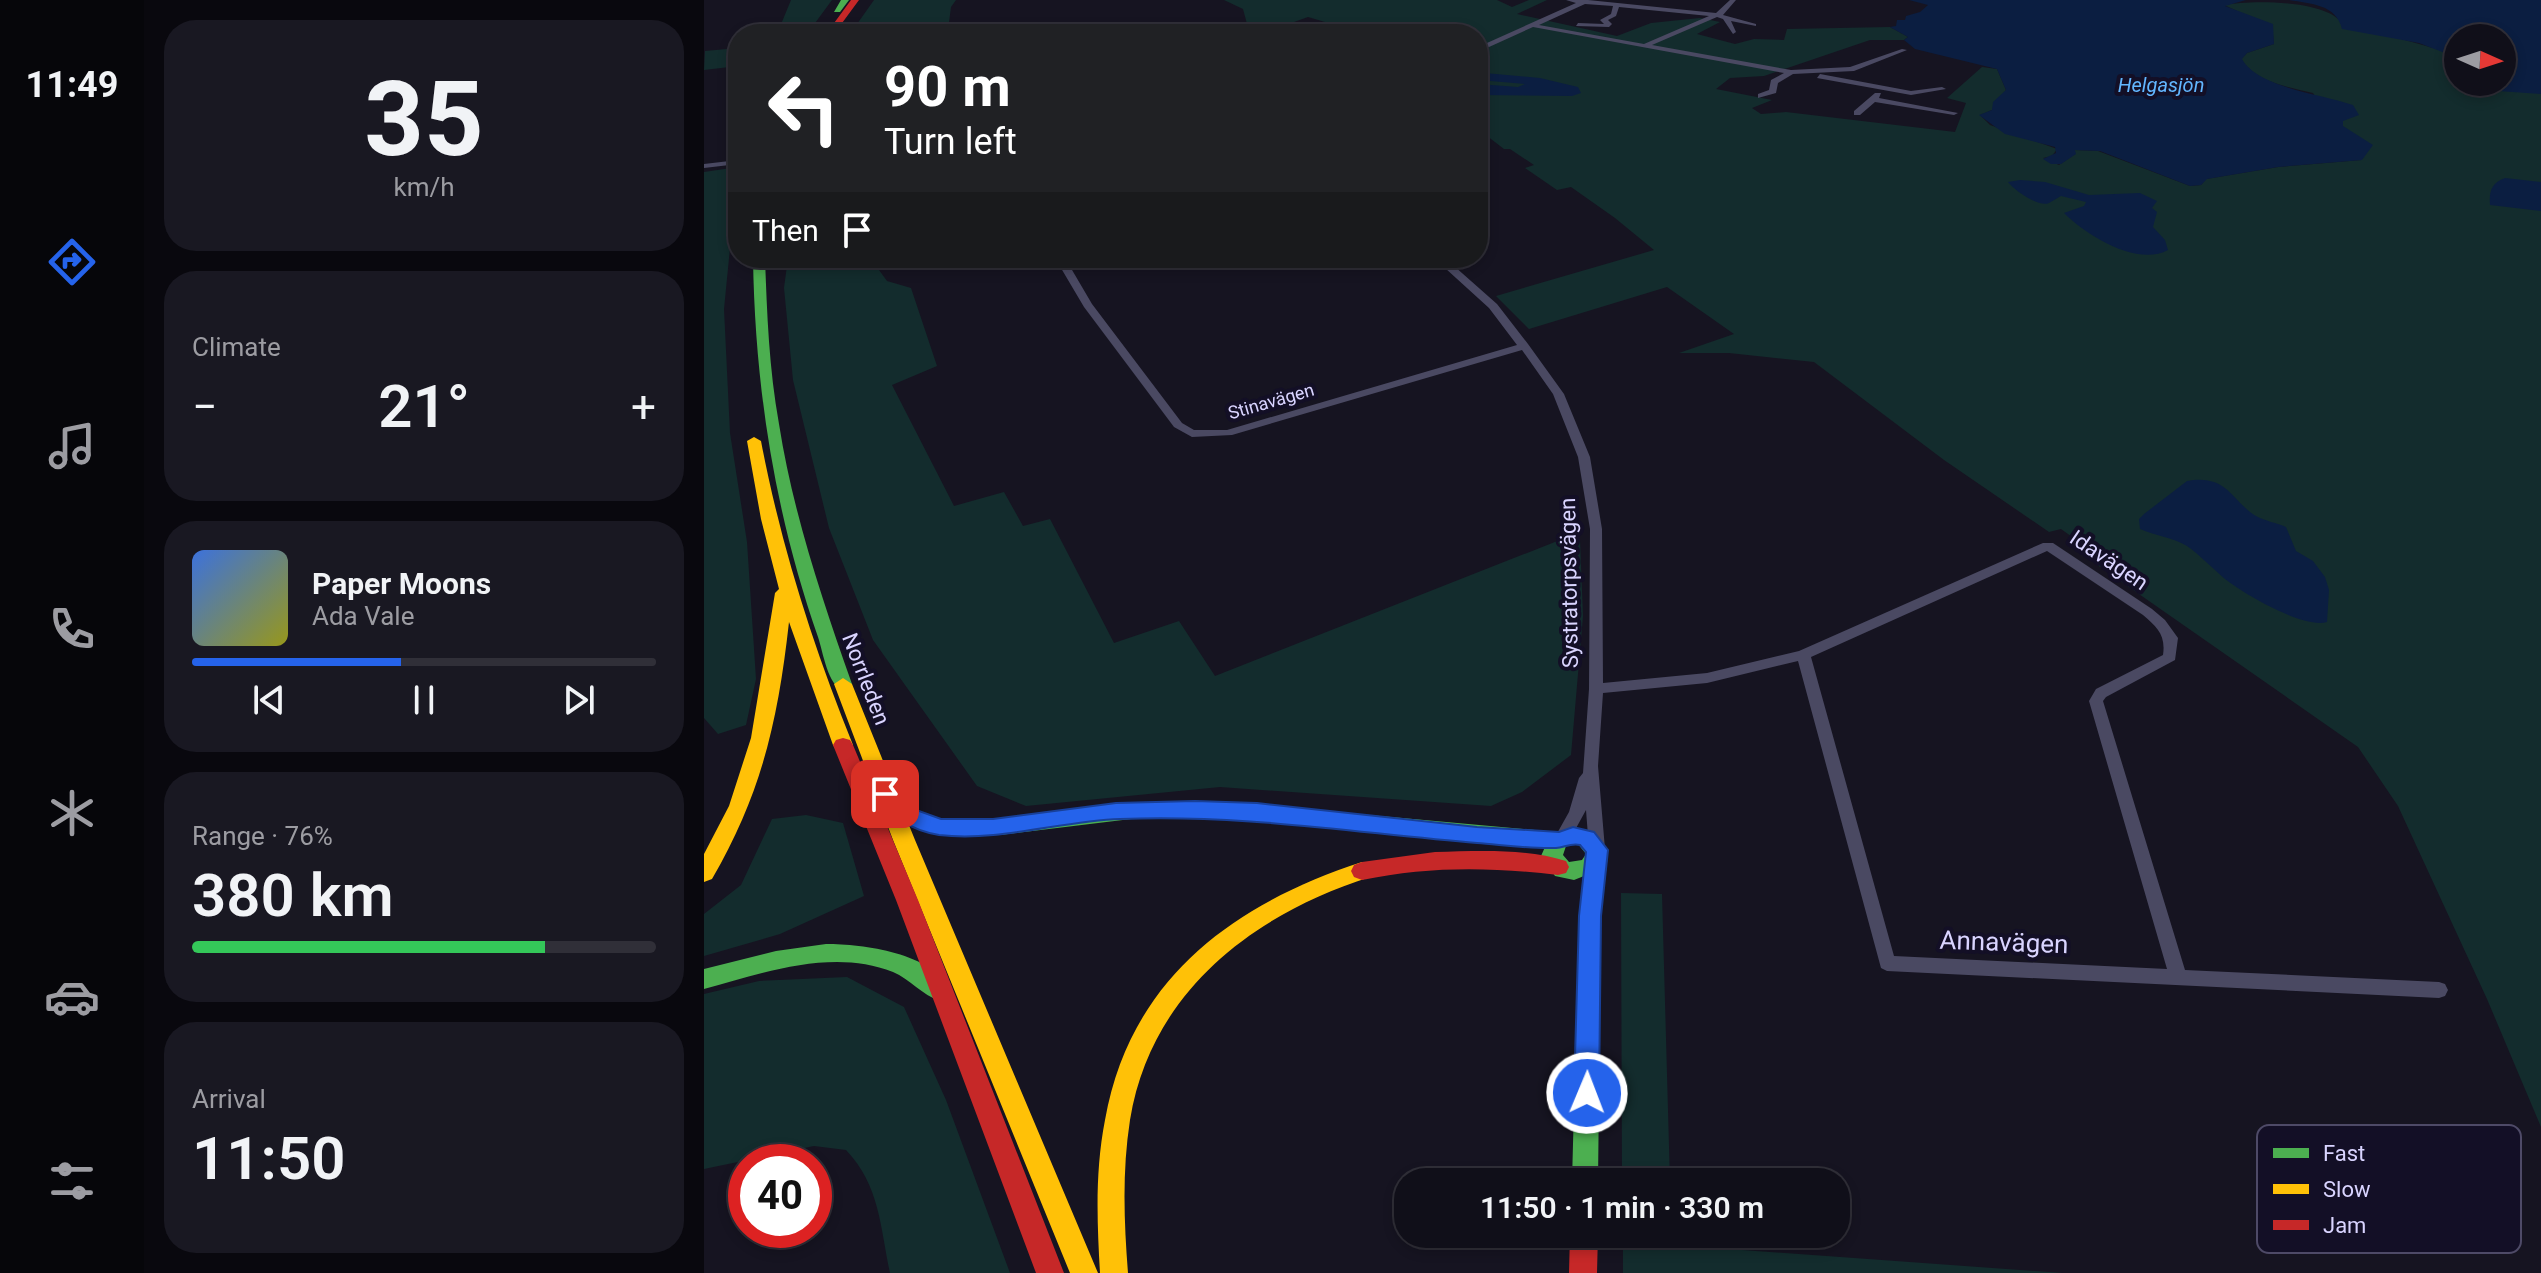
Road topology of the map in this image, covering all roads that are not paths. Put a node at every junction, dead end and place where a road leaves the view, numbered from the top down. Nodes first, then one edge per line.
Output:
1 (855, 0) edge
2 (1569, 0) edge
3 (1733, 0) edge
4 (1585, 1) edge
5 (841, 5) edge
6 (1616, 7) junction
7 (1717, 15) junction
8 (1726, 18) junction
9 (1549, 19) junction
10 (828, 24) edge
11 (837, 24) edge
12 (1754, 25) dead end
13 (1535, 26) junction
14 (1733, 32) dead end
15 (1488, 46) edge
16 (1644, 46) junction
17 (1904, 50) dead end
18 (1791, 72) junction
19 (1813, 73) junction
20 (1942, 89) dead end
21 (1884, 90) junction
22 (1761, 96) dead end
23 (1873, 99) junction
24 (1857, 113) dead end
25 (1954, 113) dead end
26 (728, 163) edge
27 (704, 166) edge
28 (746, 268) edge
29 (759, 268) edge
30 (1066, 268) edge
31 (1450, 268) edge
32 (1524, 346) junction
33 (785, 585) junction
34 (1803, 655) junction
35 (1596, 689) junction
36 (1590, 766) junction
37 (885, 794) junction
38 (1561, 839) junction
39 (1597, 852) junction
40 (1560, 868) junction
41 (704, 873) edge
42 (1590, 916) junction
43 (2178, 976) junction
44 (704, 979) edge
45 (2439, 990) dead end
46 (940, 992) junction
47 (1585, 1168) edge
48 (1584, 1248) edge
49 (1050, 1273) edge
50 (1084, 1273) edge
51 (1114, 1273) edge
52 (1583, 1273) edge

1 - 11 main road
2 - 4 street
3 - 7 street
4 - 6 street
4 - 9 street
5 - 10 main road
6 - 7 street
6 - 9 street
7 - 8 street
7 - 16 street
8 - 12 street
8 - 14 street
9 - 13 street
13 - 15 street
13 - 16 street
16 - 18 street
17 - 19 street
18 - 19 street
18 - 22 street
19 - 21 street
20 - 21 street
21 - 23 street
23 - 24 street
23 - 25 street
26 - 27 street
28 - 33 main road, Norrleden
29 - 37 main road, Norrleden
30 - 32 street, Stinavägen
31 - 32 street, Systratorpsvägen
32 - 35 street, Systratorpsvägen
33 - 41 main road
33 - 46 main road, Norrleden
34 - 35 street, Idavägen
34 - 43 street, Annavägen
34 - 43 street, Idavägen
35 - 36 street, Systratorpsvägen
36 - 38 street, Systratorpsvägen
36 - 39 street, Systratorpsvägen
37 - 38 main road
37 - 50 main road, Norrleden
38 - 39 main road
38 - 40 main road
39 - 40 main road
39 - 42 main road, Systratorpsvägen
40 - 42 main road, Systratorpsvägen
40 - 51 main road
42 - 47 main road, Systratorpsvägen
43 - 45 street, Annavägen
44 - 46 main road
46 - 49 main road, Norrleden
48 - 52 main road

